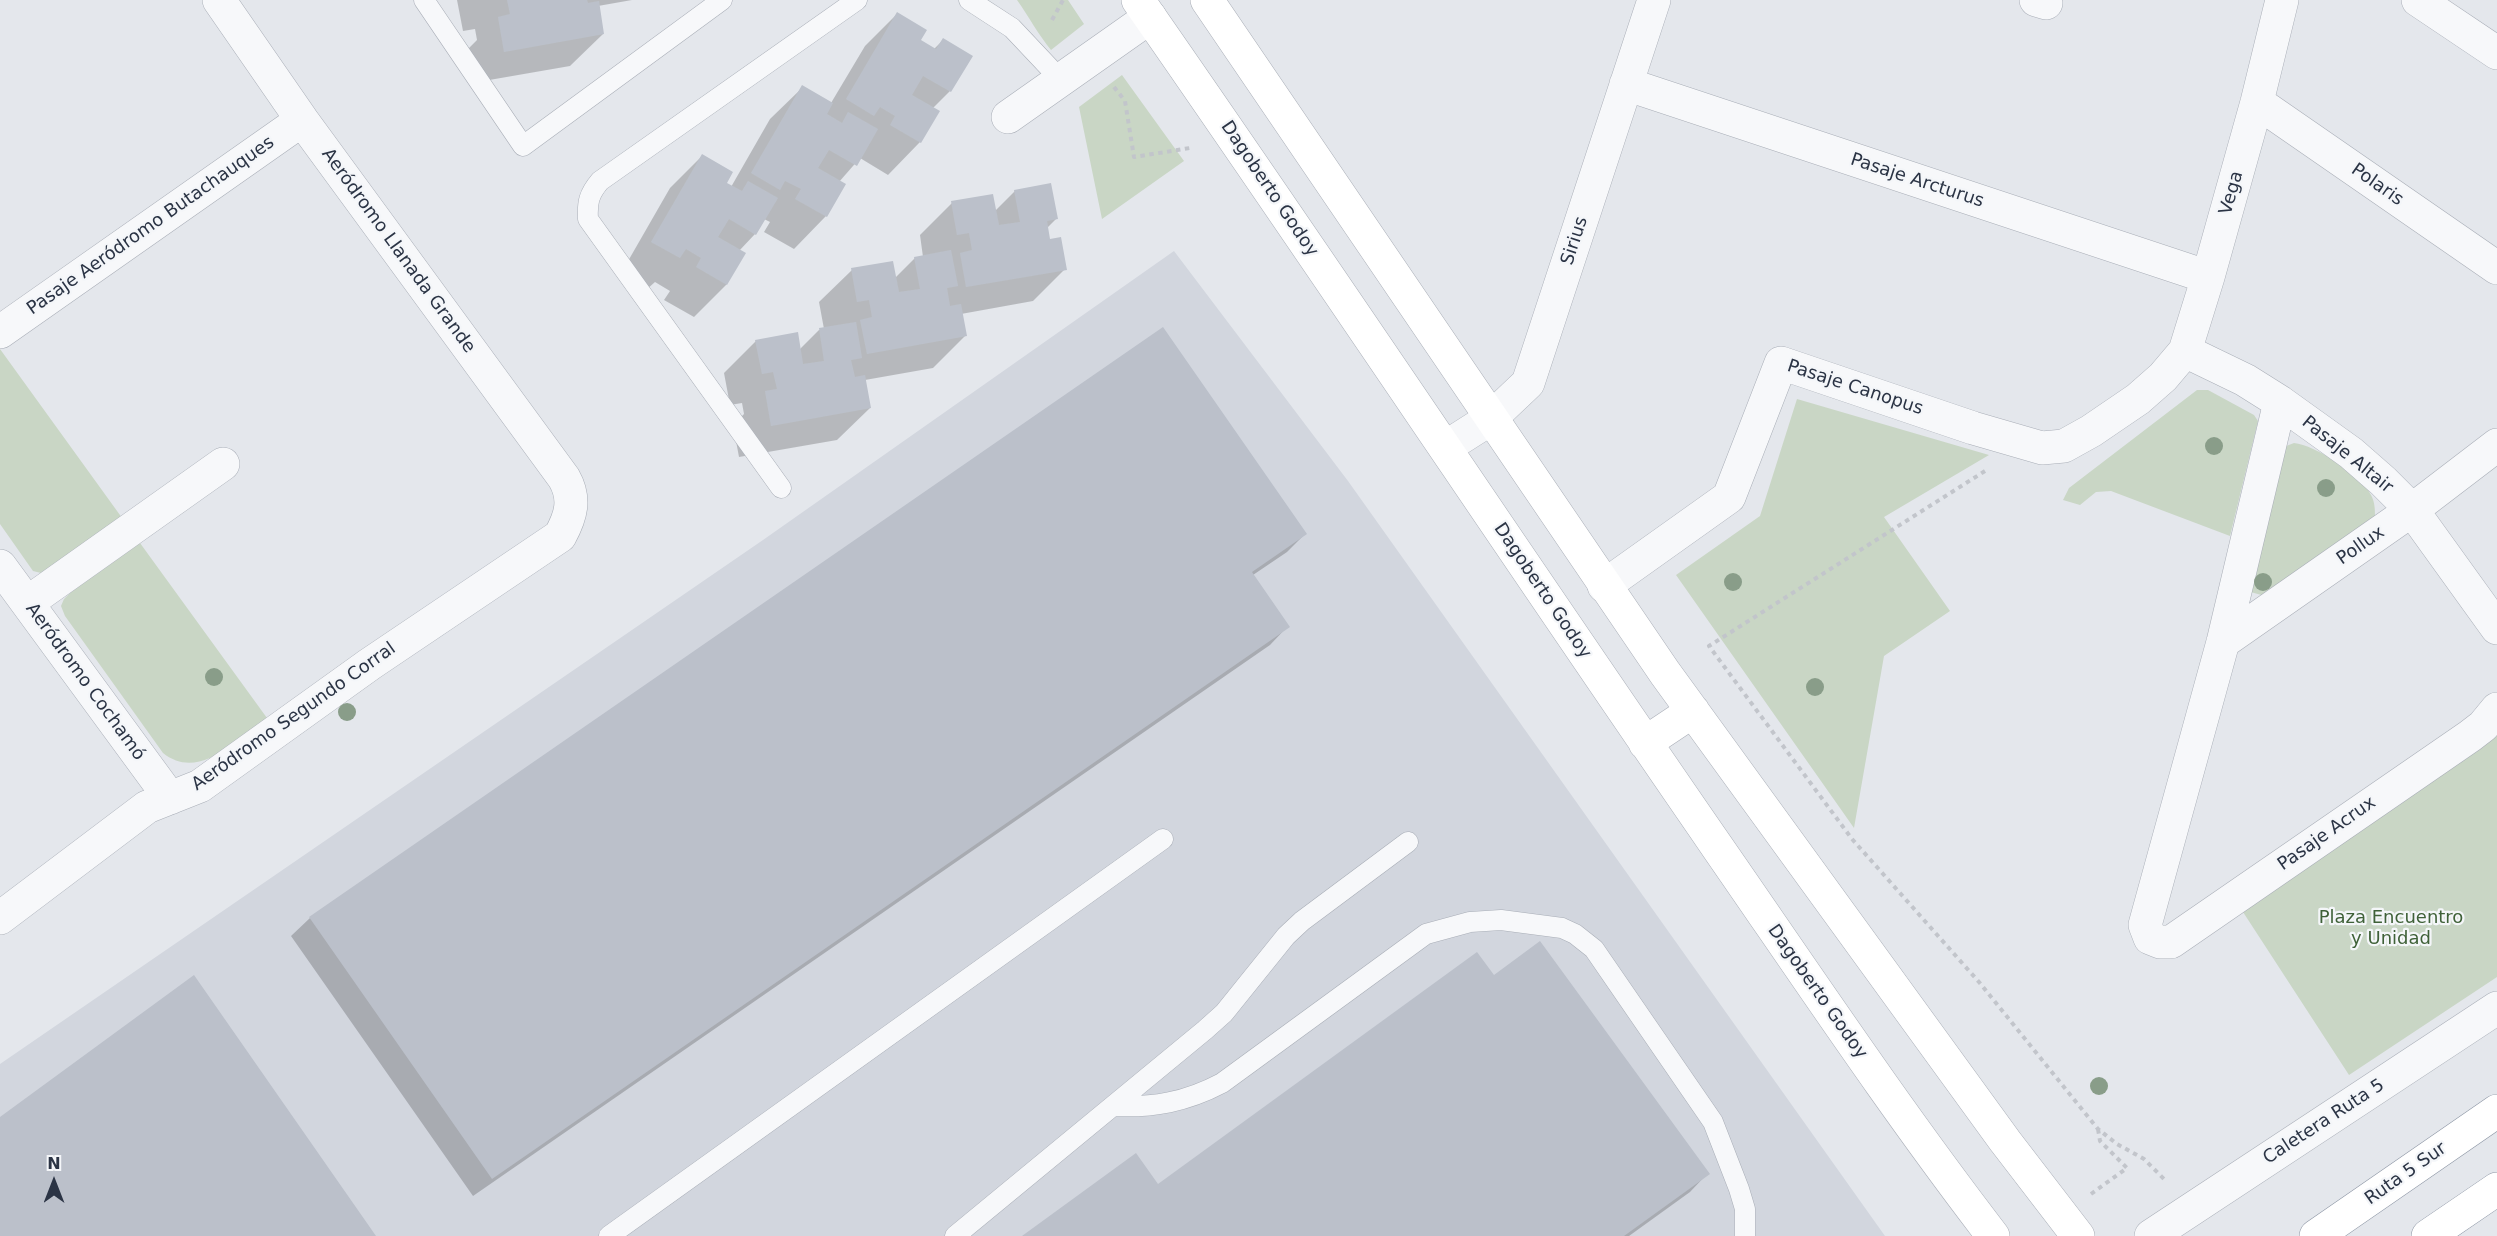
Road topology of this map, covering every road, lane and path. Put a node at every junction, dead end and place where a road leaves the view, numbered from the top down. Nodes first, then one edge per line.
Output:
1 (219, 0) edge
2 (424, 0) edge
3 (723, 0) edge
4 (857, 0) edge
5 (969, 0) edge
6 (1062, 0) edge
7 (1207, 0) edge
8 (1654, 0) edge
9 (2282, 0) edge
10 (2418, 0) edge
11 (1144, 8) edge
12 (1052, 20) dead end
13 (2497, 53) edge
14 (1093, 57) junction
15 (1061, 80) junction
16 (1626, 84) junction
17 (2257, 102) junction
18 (1008, 117) dead end
19 (302, 120) junction
20 (1190, 148) dead end
21 (2497, 268) edge
22 (2208, 277) junction
23 (0, 332) edge
24 (2185, 351) junction
25 (2163, 377) joint
26 (2280, 402) junction
27 (1490, 419) junction
28 (2028, 443) junction
29 (2497, 445) edge
30 (1446, 447) junction
31 (223, 464) dead end
32 (781, 488) dead end
33 (572, 502) joint
34 (2412, 510) junction
35 (0, 566) edge
36 (1604, 585) junction
37 (27, 603) junction
38 (2497, 628) edge
39 (2223, 642) junction
40 (2497, 709) edge
41 (1693, 711) junction
42 (1645, 743) junction
43 (170, 798) junction
44 (1163, 839) dead end
45 (1408, 842) dead end
46 (0, 918) edge
47 (2497, 1008) edge
48 (1113, 1106) junction
49 (2497, 1111) edge
50 (2098, 1129) junction
51 (2170, 1185) dead end
52 (2497, 1189) edge
53 (2084, 1200) dead end
54 (609, 1236) edge
55 (955, 1236) edge
56 (1745, 1236) edge
57 (1992, 1236) edge
58 (2078, 1236) edge
59 (2151, 1236) edge
60 (2316, 1236) edge
61 (2428, 1236) edge

1 - 19 street, Aeródromo Llanada Grande
2 - 3 lane
4 - 32 lane
5 - 15 lane
6 - 12 path
7 - 27 main road
8 - 16 street, Sirius
9 - 17 street, Vega
10 - 13 street
11 - 14 street
11 - 30 main road, Dagoberto Godoy
14 - 15 street
14 - 20 path
15 - 18 street
16 - 22 street, Pasaje Arcturus
16 - 27 street, Sirius
17 - 21 street, Polaris
17 - 22 street, Vega
19 - 23 street, Pasaje Aeródromo Butachauques
19 - 33 street, Aeródromo Llanada Grande
22 - 24 street, Vega
24 - 25 street, Vega
24 - 26 street, Pasaje Altair
25 - 28 street, Pasaje Canopus
26 - 34 street, Pasaje Altair
26 - 39 street
27 - 30 street, Sirius
27 - 36 main road
28 - 36 street, Pasaje Canopus
28 - 50 path
29 - 34 street, Pollux
30 - 42 main road, Dagoberto Godoy
31 - 37 street
33 - 43 street, Aeródromo Segundo Corral
34 - 38 street, Pasaje Altair
34 - 39 street, Pollux
35 - 37 street, Aeródromo Cochamó
36 - 41 main road
37 - 43 street, Aeródromo Cochamó
39 - 40 street, Pasaje Acrux
41 - 42 main road
41 - 58 main road
42 - 57 main road, Dagoberto Godoy
43 - 46 street, Aeródromo Segundo Corral
44 - 54 lane
45 - 48 lane
47 - 59 street, Caletera Ruta 5
48 - 55 lane
48 - 56 lane
49 - 60 main road, Ruta 5 Sur
50 - 51 path
50 - 53 path
52 - 61 main road

